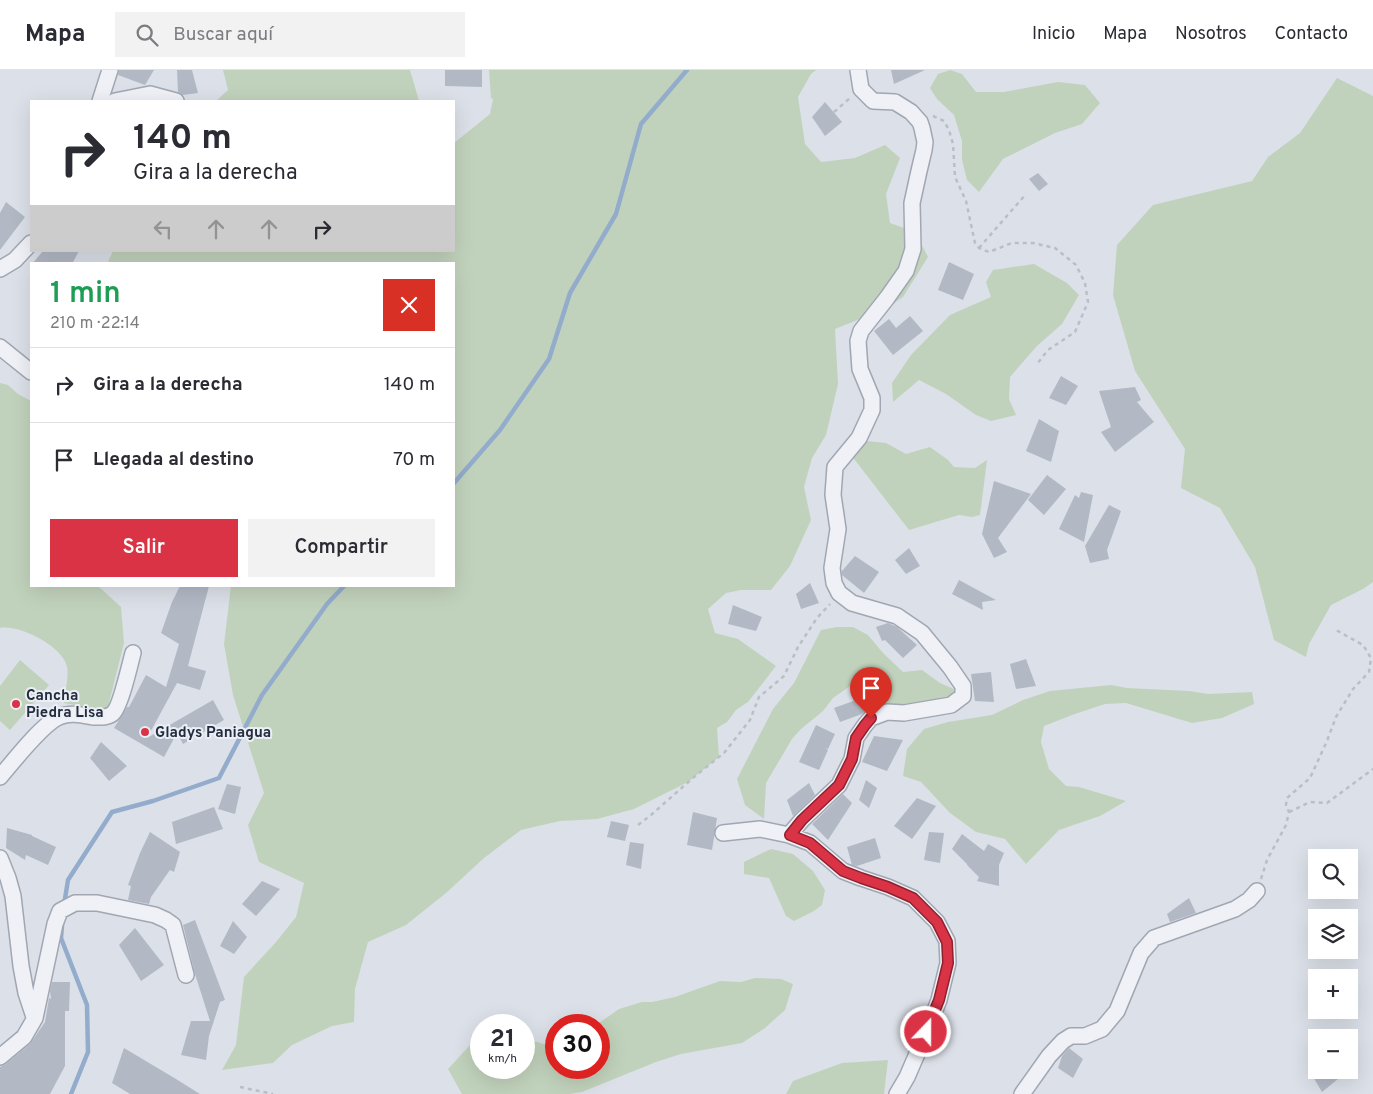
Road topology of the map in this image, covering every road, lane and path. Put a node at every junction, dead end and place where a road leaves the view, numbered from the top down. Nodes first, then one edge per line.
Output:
1 (110, 70) edge
2 (858, 70) edge
3 (861, 89) junction
4 (100, 100) edge
5 (120, 100) edge
6 (172, 100) edge
7 (834, 112) dead end
8 (930, 114) dead end
9 (1026, 194) dead end
10 (30, 244) edge
11 (979, 248) junction
12 (0, 269) edge
13 (0, 347) edge
14 (1037, 364) dead end
15 (30, 371) edge
16 (839, 593) junction
17 (1336, 630) dead end
18 (133, 653) dead end
19 (1373, 769) edge
20 (0, 777) edge
21 (1289, 812) junction
22 (638, 825) dead end
23 (723, 833) dead end
24 (790, 835) junction
25 (0, 858) edge
26 (1257, 891) joint
27 (186, 975) dead end
28 (34, 1018) junction
29 (0, 1057) edge
30 (240, 1087) dead end
31 (273, 1094) edge
32 (896, 1094) edge
33 (1022, 1094) edge

1 - 4 street
2 - 3 street
3 - 7 path
3 - 16 street
5 - 6 street
8 - 11 path
9 - 11 path
10 - 12 street
11 - 14 path
13 - 15 street
16 - 22 path
16 - 24 street
17 - 21 path
18 - 20 street
19 - 21 path
21 - 26 path
23 - 24 street
24 - 32 street
25 - 28 street
26 - 33 street
27 - 28 street
28 - 29 street
30 - 31 path

